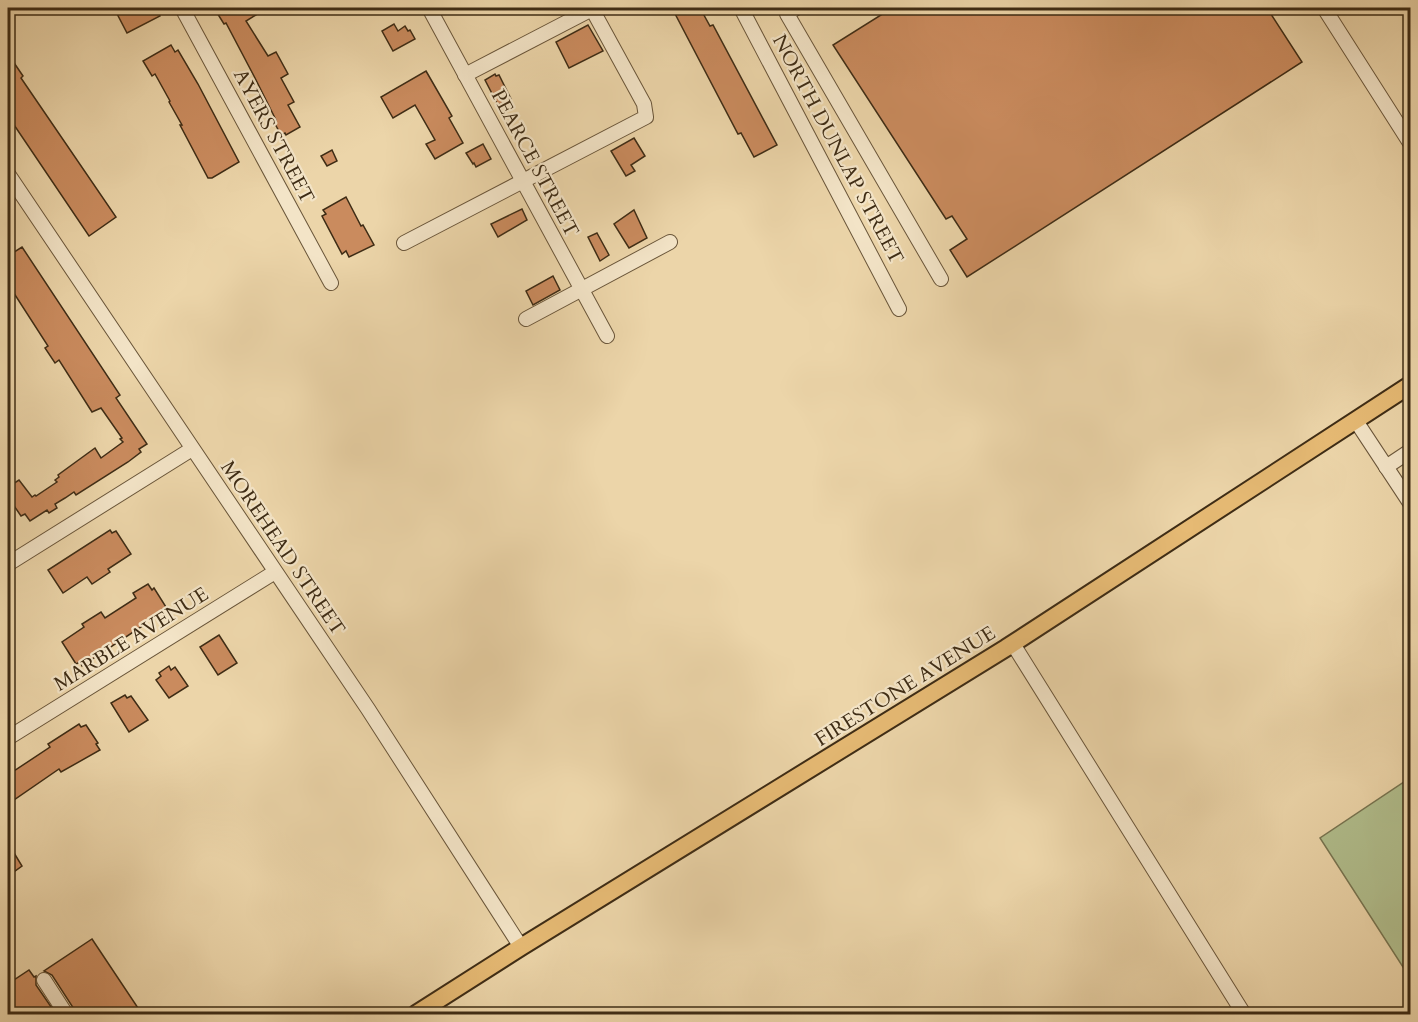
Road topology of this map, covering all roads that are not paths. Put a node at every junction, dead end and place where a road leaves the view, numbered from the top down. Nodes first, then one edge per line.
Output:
1 (182, 8) edge
2 (429, 8) edge
3 (593, 8) edge
4 (741, 8) edge
5 (1324, 8) edge
6 (789, 10) edge
7 (465, 75) junction
8 (1410, 143) edge
9 (8, 174) edge
10 (523, 181) junction
11 (670, 242) dead end
12 (404, 243) dead end
13 (941, 279) dead end
14 (331, 283) dead end
15 (581, 290) junction
16 (900, 309) dead end
17 (526, 319) dead end
18 (607, 336) dead end
19 (1410, 384) edge
20 (1356, 421) junction
21 (192, 449) junction
22 (1410, 451) edge
23 (1386, 467) junction
24 (1410, 503) edge
25 (10, 556) edge
26 (274, 572) junction
27 (1013, 644) junction
28 (8, 738) edge
29 (521, 947) junction
30 (44, 980) dead end
31 (1242, 1011) dead end
32 (421, 1013) edge
33 (66, 1014) edge

1 - 14 street, AYERS STREET
2 - 7 street, PEARCE STREET
3 - 7 street
3 - 10 street
4 - 16 street, NORTH DUNLAP STREET
5 - 8 street
6 - 13 street
7 - 10 street, PEARCE STREET
9 - 21 street, MOREHEAD STREET
10 - 12 street
10 - 15 street, PEARCE STREET
11 - 15 street
15 - 17 street
15 - 18 street, PEARCE STREET
19 - 20 main road, FIRESTONE AVENUE
20 - 23 street
20 - 27 main road, FIRESTONE AVENUE
21 - 25 street
21 - 26 street, MOREHEAD STREET
22 - 23 street
23 - 24 street
26 - 28 street, MARBLE AVENUE
26 - 29 street, MOREHEAD STREET
27 - 29 main road, FIRESTONE AVENUE
27 - 31 street
29 - 32 main road, FIRESTONE AVENUE
30 - 33 street

